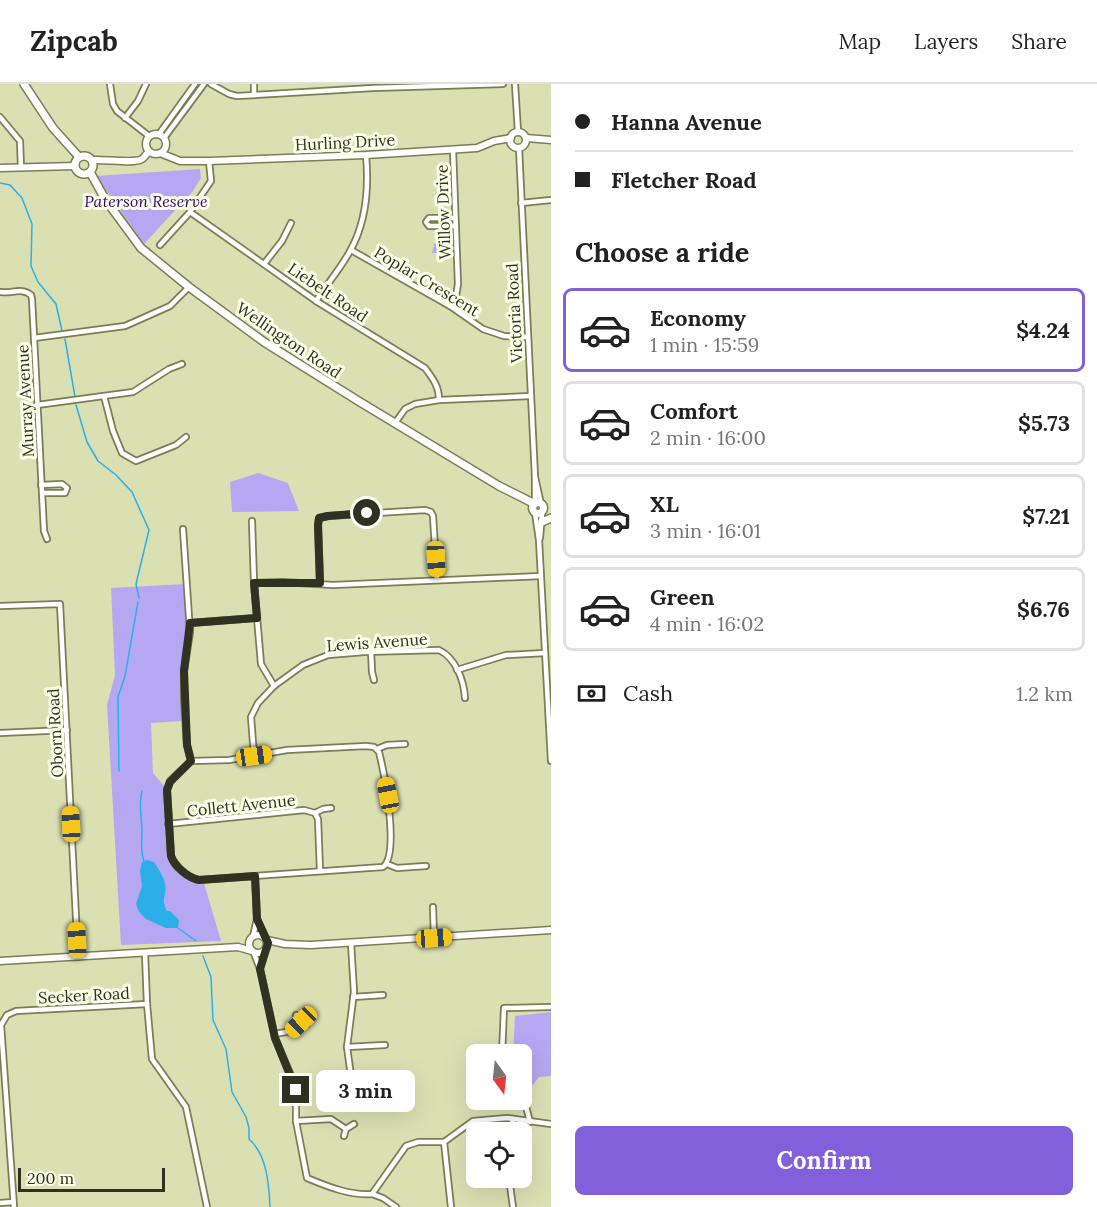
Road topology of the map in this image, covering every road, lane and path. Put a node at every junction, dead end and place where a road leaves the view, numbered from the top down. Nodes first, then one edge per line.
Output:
1 (24, 84) edge
2 (110, 84) edge
3 (146, 84) edge
4 (195, 84) edge
5 (204, 84) edge
6 (212, 84) edge
7 (254, 84) edge
8 (503, 84) edge
9 (515, 84) edge
10 (314, 85) edge
11 (373, 86) edge
12 (314, 92) junction
13 (254, 95) junction
14 (0, 117) edge
15 (125, 118) junction
16 (518, 132) junction
17 (149, 136) junction
18 (511, 138) junction
19 (526, 138) junction
20 (163, 139) junction
21 (551, 140) edge
22 (519, 148) junction
23 (453, 150) junction
24 (149, 151) junction
25 (160, 153) junction
26 (366, 155) junction
27 (79, 157) junction
28 (92, 160) junction
29 (180, 161) junction
30 (209, 161) junction
31 (75, 166) junction
32 (0, 168) edge
33 (21, 168) junction
34 (90, 172) junction
35 (551, 200) edge
36 (521, 203) junction
37 (190, 212) junction
38 (455, 218) junction
39 (291, 223) dead end
40 (456, 226) junction
41 (160, 245) dead end
42 (351, 250) junction
43 (264, 264) junction
44 (189, 287) junction
45 (0, 292) edge
46 (316, 301) junction
47 (450, 306) junction
48 (527, 337) junction
49 (34, 339) junction
50 (182, 364) dead end
51 (104, 396) junction
52 (531, 396) junction
53 (439, 400) junction
54 (38, 405) junction
55 (395, 423) junction
56 (186, 437) dead end
57 (535, 477) junction
58 (41, 485) junction
59 (508, 491) junction
60 (42, 493) junction
61 (538, 507) junction
62 (551, 512) edge
63 (551, 517) edge
64 (252, 521) dead end
65 (542, 522) junction
66 (183, 529) dead end
67 (47, 539) dead end
68 (539, 540) junction
69 (541, 576) junction
70 (437, 580) junction
71 (254, 583) junction
72 (320, 583) junction
73 (0, 606) edge
74 (257, 618) junction
75 (190, 623) junction
76 (371, 651) junction
77 (545, 653) junction
78 (457, 670) junction
79 (374, 680) dead end
80 (274, 686) junction
81 (465, 698) dead end
82 (67, 730) junction
83 (0, 733) edge
84 (405, 744) dead end
85 (377, 749) junction
86 (254, 756) junction
87 (191, 761) junction
88 (551, 761) edge
89 (331, 808) dead end
90 (315, 813) junction
91 (168, 824) junction
92 (387, 864) junction
93 (426, 866) dead end
94 (320, 871) junction
95 (255, 876) junction
96 (433, 907) dead end
97 (257, 919) junction
98 (551, 930) edge
99 (252, 937) junction
100 (266, 938) junction
101 (434, 938) junction
102 (351, 943) junction
103 (285, 944) junction
104 (238, 947) junction
105 (266, 949) junction
106 (253, 951) junction
107 (145, 953) junction
108 (78, 957) junction
109 (0, 961) edge
110 (260, 969) junction
111 (383, 995) dead end
112 (353, 997) junction
113 (147, 1004) junction
114 (551, 1007) edge
115 (1, 1010) edge
116 (7, 1015) junction
117 (296, 1015) dead end
118 (301, 1022) junction
119 (307, 1024) dead end
120 (275, 1035) junction
121 (502, 1044) edge
122 (385, 1045) dead end
123 (347, 1047) junction
124 (387, 1098) dead end
125 (359, 1100) junction
126 (343, 1101) dead end
127 (527, 1110) edge
128 (513, 1119) junction
129 (296, 1121) junction
130 (513, 1122) edge
131 (530, 1122) joint
132 (532, 1122) edge
133 (354, 1124) dead end
134 (551, 1124) edge
135 (346, 1128) junction
136 (344, 1136) dead end
137 (444, 1142) junction
138 (510, 1188) edge
139 (372, 1194) junction
140 (0, 1203) edge
141 (13, 1205) edge
142 (207, 1207) edge
143 (396, 1207) edge
144 (451, 1207) edge
145 (513, 1207) edge

1 - 27 main road
2 - 15 street
3 - 15 street
4 - 20 street
5 - 20 street
6 - 13 street
7 - 13 street
8 - 11 street
9 - 16 street
10 - 12 street
11 - 12 street
12 - 13 street
14 - 33 street
15 - 17 street
16 - 18 street
16 - 19 street
17 - 20 street
17 - 24 street
18 - 22 street
18 - 23 street, Hurling Drive
19 - 21 street
19 - 22 street
20 - 25 street
20 - 29 street
22 - 36 street, Victoria Road
23 - 26 street, Hurling Drive
23 - 38 street, Willow Drive
24 - 25 street, Hurling Drive
24 - 28 street
25 - 29 street, Hurling Drive
26 - 30 street, Hurling Drive
26 - 42 street
27 - 28 main road
27 - 31 main road
28 - 34 main road
29 - 30 street, Hurling Drive
30 - 37 street
31 - 33 street
31 - 34 main road
32 - 33 street
34 - 44 main road, Wellington Road
35 - 36 street
36 - 48 street, Victoria Road
37 - 41 street
37 - 43 street, Liebelt Road
38 - 40 street, Willow Drive
38 - 40 street
39 - 43 street
40 - 47 street, Willow Drive
42 - 46 street
42 - 47 street, Poplar Crescent
43 - 46 street, Liebelt Road
44 - 49 street
44 - 55 main road, Wellington Road
45 - 49 street, Murray Avenue
46 - 53 street, Liebelt Road
47 - 48 street, Poplar Crescent
48 - 52 street, Victoria Road
49 - 54 street, Murray Avenue
50 - 51 street
51 - 54 street
51 - 56 street
52 - 53 street
52 - 57 street, Victoria Road
53 - 55 street
54 - 58 street, Murray Avenue
55 - 59 main road, Wellington Road
57 - 61 street, Victoria Road
57 - 61 street, Victoria Road
58 - 60 street, Murray Avenue
58 - 60 street
59 - 61 main road, Wellington Road
59 - 61 main road, Wellington Road
60 - 67 street, Murray Avenue
61 - 62 main road, Wellington Road
61 - 63 main road, Wellington Road
61 - 65 street, Victoria Road
61 - 68 street, Victoria Road
63 - 65 main road
64 - 71 street
65 - 68 street, Victoria Road
66 - 75 street
68 - 69 street, Victoria Road
69 - 70 street
69 - 77 street, Victoria Road
70 - 72 street
70 - 72 street
71 - 72 street
71 - 74 street
73 - 82 street, Oborn Road
74 - 75 street
74 - 80 street
75 - 87 street
76 - 78 street, Lewis Avenue
76 - 79 street
76 - 80 street, Lewis Avenue
77 - 78 street
77 - 88 street, Victoria Road
78 - 81 street, Lewis Avenue
80 - 86 street, Lewis Avenue
82 - 83 street
82 - 108 street, Oborn Road
84 - 85 street
85 - 86 street
85 - 92 street
86 - 87 street
87 - 91 street
89 - 90 street, Collett Avenue
90 - 91 street, Collett Avenue
90 - 94 street, Collett Avenue
91 - 95 street
92 - 93 street
92 - 94 street
94 - 95 street
95 - 97 street
96 - 101 street
97 - 99 street
97 - 100 street
98 - 101 street
99 - 100 street
99 - 104 street
99 - 106 street
100 - 103 street
100 - 105 street
101 - 102 street
102 - 103 street
102 - 112 street
103 - 105 street
104 - 106 street
104 - 107 street
105 - 106 street
105 - 110 street
106 - 110 street
107 - 108 street
107 - 113 street, Secker Road
108 - 109 street
110 - 120 street
111 - 112 street
112 - 123 street
113 - 116 street, Secker Road
113 - 142 street
114 - 121 street
115 - 116 street
116 - 141 street
117 - 118 street
118 - 119 street
118 - 120 street
120 - 129 street
122 - 123 street
123 - 125 street
124 - 125 street
125 - 126 street
127 - 131 street
128 - 130 street
128 - 131 street
128 - 137 street
129 - 135 street
129 - 139 street
132 - 134 street
133 - 135 street
135 - 136 street
137 - 139 street
137 - 144 street
138 - 145 street
139 - 143 street
140 - 141 street

